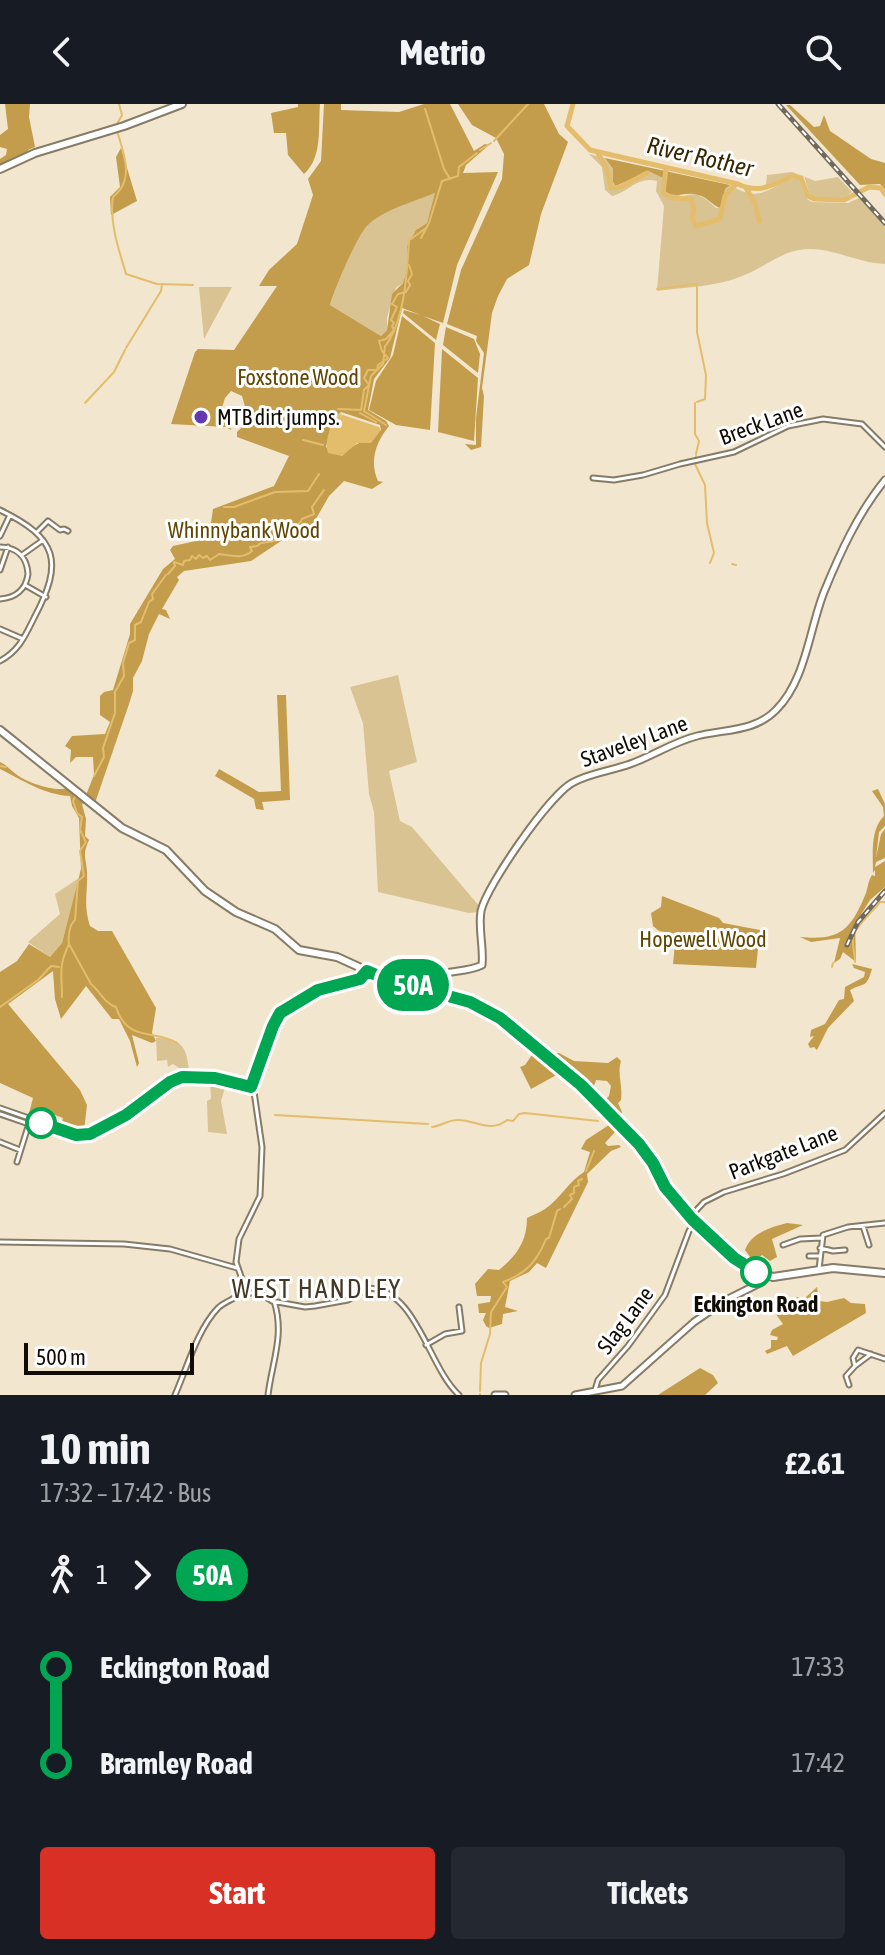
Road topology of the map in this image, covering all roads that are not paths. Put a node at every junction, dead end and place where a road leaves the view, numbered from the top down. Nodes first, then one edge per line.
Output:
1 (182, 104) edge
2 (0, 169) edge
3 (885, 447) edge
4 (593, 478) dead end
5 (885, 480) edge
6 (0, 510) edge
7 (10, 515) junction
8 (68, 531) dead end
9 (37, 532) junction
10 (0, 536) edge
11 (43, 540) junction
12 (0, 547) edge
13 (8, 547) junction
14 (22, 555) junction
15 (0, 570) edge
16 (25, 585) junction
17 (46, 597) junction
18 (0, 599) edge
19 (0, 629) edge
20 (23, 639) junction
21 (0, 661) edge
22 (0, 730) edge
23 (367, 971) junction
24 (420, 987) junction
25 (253, 1085) junction
26 (246, 1087) junction
27 (253, 1095) junction
28 (0, 1111) edge
29 (885, 1113) edge
30 (30, 1122) junction
31 (0, 1142) edge
32 (20, 1150) junction
33 (17, 1162) dead end
34 (693, 1219) junction
35 (885, 1223) edge
36 (863, 1226) junction
37 (821, 1238) junction
38 (0, 1242) edge
39 (783, 1245) dead end
40 (869, 1245) dead end
41 (820, 1248) junction
42 (845, 1250) dead end
43 (809, 1256) dead end
44 (819, 1256) junction
45 (237, 1268) junction
46 (819, 1269) junction
47 (885, 1273) edge
48 (765, 1276) junction
49 (243, 1282) junction
50 (256, 1292) junction
51 (240, 1295) junction
52 (274, 1301) junction
53 (459, 1307) dead end
54 (426, 1345) junction
55 (871, 1354) junction
56 (885, 1359) edge
57 (855, 1366) junction
58 (849, 1385) dead end
59 (595, 1390) junction
60 (175, 1395) edge
61 (268, 1395) edge
62 (459, 1395) edge
63 (495, 1395) edge
64 (505, 1395) edge
65 (575, 1395) edge

1 - 2 main road
3 - 4 street, Breck Lane
5 - 24 street, Staveley Lane
6 - 7 street
7 - 9 street
7 - 10 street
8 - 9 street
9 - 11 street
11 - 14 street
11 - 17 street
12 - 13 street
13 - 14 street
13 - 15 street
14 - 16 street
16 - 17 street
16 - 18 street
17 - 20 street
19 - 20 street
20 - 21 street
22 - 23 main road
23 - 24 main road
23 - 25 street
24 - 34 main road
25 - 26 street
25 - 27 street
26 - 27 street
26 - 30 street
27 - 45 street
28 - 30 street
29 - 34 street, Parkgate Lane
30 - 32 street
31 - 32 street
32 - 33 street
34 - 48 main road
34 - 59 street, Slag Lane
35 - 36 street
36 - 37 street
36 - 40 street
37 - 39 street
37 - 41 street
38 - 45 street
41 - 42 street
41 - 44 street
43 - 44 street
44 - 46 street
45 - 49 street
46 - 47 main road
46 - 48 main road
48 - 59 street
49 - 50 street
49 - 51 street
50 - 51 street
50 - 52 street
51 - 60 street
52 - 54 street
52 - 61 street
53 - 54 street
54 - 62 street
55 - 56 street
55 - 57 street
55 - 57 street
57 - 58 street
59 - 65 street
63 - 64 street

